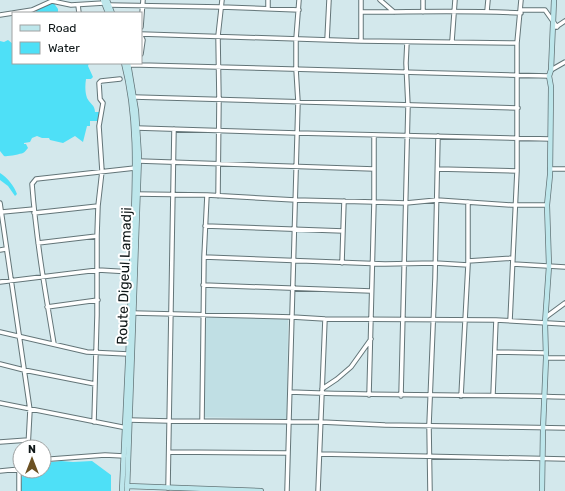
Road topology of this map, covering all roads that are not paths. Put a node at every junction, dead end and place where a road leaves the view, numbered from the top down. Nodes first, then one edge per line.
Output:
1 (52, 0) edge
2 (88, 0) edge
3 (144, 0) edge
4 (222, 0) edge
5 (268, 0) edge
6 (299, 0) edge
7 (329, 0) edge
8 (361, 0) edge
9 (380, 0) edge
10 (423, 0) edge
11 (455, 0) edge
12 (488, 0) edge
13 (521, 0) edge
14 (554, 0) edge
15 (106, 2) edge
16 (91, 4) junction
17 (78, 5) junction
18 (143, 5) junction
19 (221, 7) junction
20 (268, 8) junction
21 (298, 10) junction
22 (454, 10) junction
23 (487, 11) junction
24 (19, 12) edge
25 (79, 12) edge
26 (108, 12) edge
27 (111, 12) edge
28 (361, 12) junction
29 (394, 12) junction
30 (423, 12) junction
31 (521, 12) junction
32 (12, 13) edge
33 (0, 15) edge
34 (142, 16) edge
35 (553, 21) junction
36 (565, 21) edge
37 (555, 28) junction
38 (142, 35) edge
39 (218, 36) junction
40 (296, 39) junction
41 (327, 40) junction
42 (361, 41) junction
43 (452, 41) junction
44 (407, 42) junction
45 (517, 43) junction
46 (564, 63) edge
47 (127, 64) edge
48 (140, 64) edge
49 (218, 68) junction
50 (296, 69) junction
51 (551, 70) junction
52 (407, 72) junction
53 (517, 76) junction
54 (548, 76) junction
55 (120, 79) dead end
56 (134, 97) junction
57 (220, 100) junction
58 (298, 102) junction
59 (408, 106) junction
60 (518, 108) junction
61 (137, 128) junction
62 (174, 128) junction
63 (219, 130) junction
64 (297, 133) junction
65 (374, 135) junction
66 (407, 135) junction
67 (438, 136) junction
68 (518, 138) junction
69 (550, 139) junction
70 (139, 161) junction
71 (173, 162) junction
72 (218, 164) junction
73 (296, 167) junction
74 (135, 168) junction
75 (374, 169) junction
76 (438, 169) junction
77 (550, 169) junction
78 (565, 169) edge
79 (517, 171) junction
80 (102, 172) junction
81 (136, 194) junction
82 (172, 194) junction
83 (207, 195) junction
84 (218, 196) junction
85 (295, 200) junction
86 (437, 200) junction
87 (344, 201) junction
88 (374, 202) junction
89 (468, 202) junction
90 (0, 203) edge
91 (406, 203) junction
92 (516, 204) junction
93 (547, 205) junction
94 (98, 206) junction
95 (34, 211) junction
96 (2, 212) junction
97 (1, 220) edge
98 (205, 226) junction
99 (294, 229) junction
100 (343, 231) junction
101 (97, 236) junction
102 (38, 243) junction
103 (6, 249) junction
104 (0, 250) edge
105 (204, 257) junction
106 (513, 258) junction
107 (293, 261) junction
108 (435, 262) junction
109 (342, 263) junction
110 (468, 263) junction
111 (373, 264) junction
112 (404, 264) junction
113 (513, 264) junction
114 (549, 266) junction
115 (565, 267) edge
116 (98, 270) junction
117 (132, 272) junction
118 (42, 277) junction
119 (11, 281) junction
120 (0, 282) edge
121 (203, 285) junction
122 (293, 288) junction
123 (371, 291) junction
124 (98, 300) junction
125 (565, 303) edge
126 (47, 306) junction
127 (133, 313) junction
128 (171, 314) junction
129 (204, 315) junction
130 (292, 317) junction
131 (546, 317) junction
132 (325, 319) junction
133 (371, 319) junction
134 (403, 319) junction
135 (434, 319) junction
136 (465, 319) junction
137 (496, 320) junction
138 (510, 321) junction
139 (545, 323) junction
140 (565, 324) edge
141 (0, 332) edge
142 (20, 336) junction
143 (371, 339) junction
144 (54, 344) junction
145 (495, 352) junction
146 (97, 353) junction
147 (128, 354) junction
148 (546, 356) junction
149 (565, 358) edge
150 (0, 364) edge
151 (24, 370) junction
152 (95, 384) junction
153 (322, 391) junction
154 (290, 392) junction
155 (431, 394) junction
156 (369, 395) junction
157 (493, 395) junction
158 (401, 396) junction
159 (461, 396) junction
160 (544, 397) junction
161 (565, 397) edge
162 (0, 403) edge
163 (30, 410) junction
164 (129, 420) junction
165 (170, 421) junction
166 (202, 421) junction
167 (94, 422) junction
168 (290, 422) junction
169 (321, 422) junction
170 (430, 425) junction
171 (127, 428) junction
172 (543, 428) junction
173 (565, 428) edge
174 (28, 439) edge
175 (12, 441) edge
176 (0, 442) edge
177 (169, 452) junction
178 (288, 453) junction
179 (320, 454) junction
180 (124, 456) junction
181 (430, 457) junction
182 (52, 459) edge
183 (543, 459) junction
184 (565, 459) edge
185 (12, 470) edge
186 (0, 471) edge
187 (20, 479) edge
188 (168, 488) junction
189 (127, 489) edge
190 (226, 490) edge
191 (19, 491) edge
192 (122, 491) edge
193 (257, 491) edge
194 (261, 491) edge
195 (287, 491) edge
196 (318, 491) edge
197 (430, 491) edge
198 (542, 491) edge

1 - 17 street
1 - 24 street
2 - 16 street
3 - 18 street
4 - 19 street
5 - 20 street
6 - 21 street
7 - 41 street
8 - 28 street
9 - 29 street
10 - 30 street
11 - 22 street
12 - 23 street
13 - 31 street
14 - 35 main road
15 - 16 street
15 - 18 street
15 - 26 main road
15 - 27 main road
16 - 17 street
17 - 25 street
18 - 19 street
18 - 34 street
19 - 20 street
19 - 39 street
20 - 21 street
21 - 40 street
22 - 23 street
22 - 30 street
22 - 43 street
23 - 31 street
28 - 29 street
28 - 42 street
29 - 30 street
31 - 35 street
31 - 45 street
32 - 33 street
35 - 37 main road
36 - 37 street
37 - 51 main road
38 - 39 street
39 - 40 street
39 - 49 street
40 - 41 street
40 - 50 street
41 - 42 street
42 - 44 street
43 - 44 street
43 - 45 street
44 - 52 street
45 - 53 street
46 - 51 street
47 - 48 street
47 - 56 main road, Route Digeul Lamadji
47 - 74 main road
48 - 49 street
49 - 50 street
49 - 57 street
50 - 52 street
50 - 58 street
51 - 54 main road
52 - 53 street
52 - 59 street
53 - 54 street
53 - 60 street
54 - 69 main road
55 - 80 street
56 - 57 street
56 - 61 main road, Route Digeul Lamadji
57 - 58 street
57 - 63 street
58 - 59 street
58 - 64 street
59 - 60 street
59 - 66 street
60 - 68 street
61 - 62 street
61 - 70 main road, Route Digeul Lamadji
62 - 63 street
62 - 71 street
63 - 64 street
63 - 72 street
64 - 65 street
64 - 73 street
65 - 66 street
65 - 75 street
66 - 67 street
66 - 91 street
67 - 68 street
67 - 76 street
68 - 69 street
68 - 79 street
69 - 77 main road
70 - 71 street
70 - 81 main road, Route Digeul Lamadji
71 - 72 street
71 - 82 street
72 - 73 street
72 - 84 street
73 - 75 street
73 - 85 street
74 - 80 street
74 - 81 main road
75 - 88 street
76 - 79 street
76 - 86 street
77 - 78 street
77 - 93 main road
79 - 92 street
80 - 94 street
80 - 95 street
81 - 82 street
81 - 117 main road
81 - 127 main road, Route Digeul Lamadji
82 - 83 street
82 - 128 street
83 - 84 street
83 - 98 street
84 - 85 street
85 - 87 street
85 - 99 street
86 - 89 street
86 - 91 street
86 - 108 street
87 - 88 street
87 - 100 street
88 - 91 street
88 - 111 street
89 - 92 street
89 - 110 street
90 - 96 street
91 - 112 street
92 - 93 street
92 - 106 street
93 - 114 main road
94 - 95 street
94 - 101 street
95 - 96 street
95 - 102 street
96 - 97 street
97 - 103 street
98 - 99 street
98 - 105 street
99 - 100 street
99 - 107 street
100 - 109 street
101 - 102 street
101 - 116 street
102 - 118 street
103 - 104 street
103 - 119 street
105 - 107 street
105 - 121 street
106 - 110 street
106 - 113 street
107 - 109 street
107 - 122 street
108 - 110 street
108 - 112 street
108 - 135 street
109 - 111 street
110 - 136 street
111 - 112 street
111 - 123 street
112 - 134 street
113 - 114 street
113 - 138 street
114 - 115 street
114 - 131 main road
116 - 117 street
116 - 118 street
116 - 124 street
117 - 147 main road
118 - 119 street
118 - 126 street
119 - 120 street
119 - 142 street
121 - 122 street
121 - 129 street
122 - 123 street
122 - 130 street
123 - 133 street
124 - 126 street
124 - 146 street
125 - 131 street
126 - 144 street
127 - 128 street
127 - 164 main road, Route Digeul Lamadji
128 - 129 street
128 - 165 street
129 - 130 street
129 - 166 street
130 - 132 street
130 - 154 street
131 - 139 main road
132 - 133 street
132 - 153 street
133 - 134 street
133 - 143 street
134 - 135 street
134 - 158 street
135 - 136 street
135 - 155 street
136 - 137 street
136 - 159 street
137 - 138 street
137 - 145 street
138 - 139 street
139 - 140 street
139 - 148 main road
141 - 142 street
142 - 144 street
142 - 151 street
143 - 153 street
143 - 156 street
144 - 146 street
145 - 148 street
145 - 157 street
146 - 147 street
146 - 152 street
147 - 171 main road
148 - 149 street
148 - 160 main road
150 - 151 street
151 - 152 street
151 - 163 street
152 - 167 street
153 - 154 street
153 - 156 street
153 - 169 street
154 - 168 street
155 - 158 street
155 - 159 street
155 - 170 street
156 - 158 street
157 - 159 street
157 - 160 street
160 - 161 street
160 - 172 main road
162 - 163 street
163 - 167 street
163 - 174 street
164 - 165 street
164 - 171 main road, Route Digeul Lamadji
165 - 166 street
165 - 177 street
166 - 168 street
167 - 171 street
168 - 169 street
168 - 178 street
169 - 170 street
169 - 179 street
170 - 172 street
170 - 181 street
171 - 180 main road
171 - 189 main road, Route Digeul Lamadji
172 - 173 street
172 - 183 main road
175 - 176 street
177 - 178 street
177 - 188 street
178 - 195 street
179 - 181 street
179 - 196 street
180 - 182 street
180 - 192 main road
181 - 183 street
181 - 197 street
183 - 184 street
183 - 198 main road
185 - 186 street
187 - 191 street
188 - 189 main road
188 - 190 main road
190 - 193 main road
193 - 194 main road

